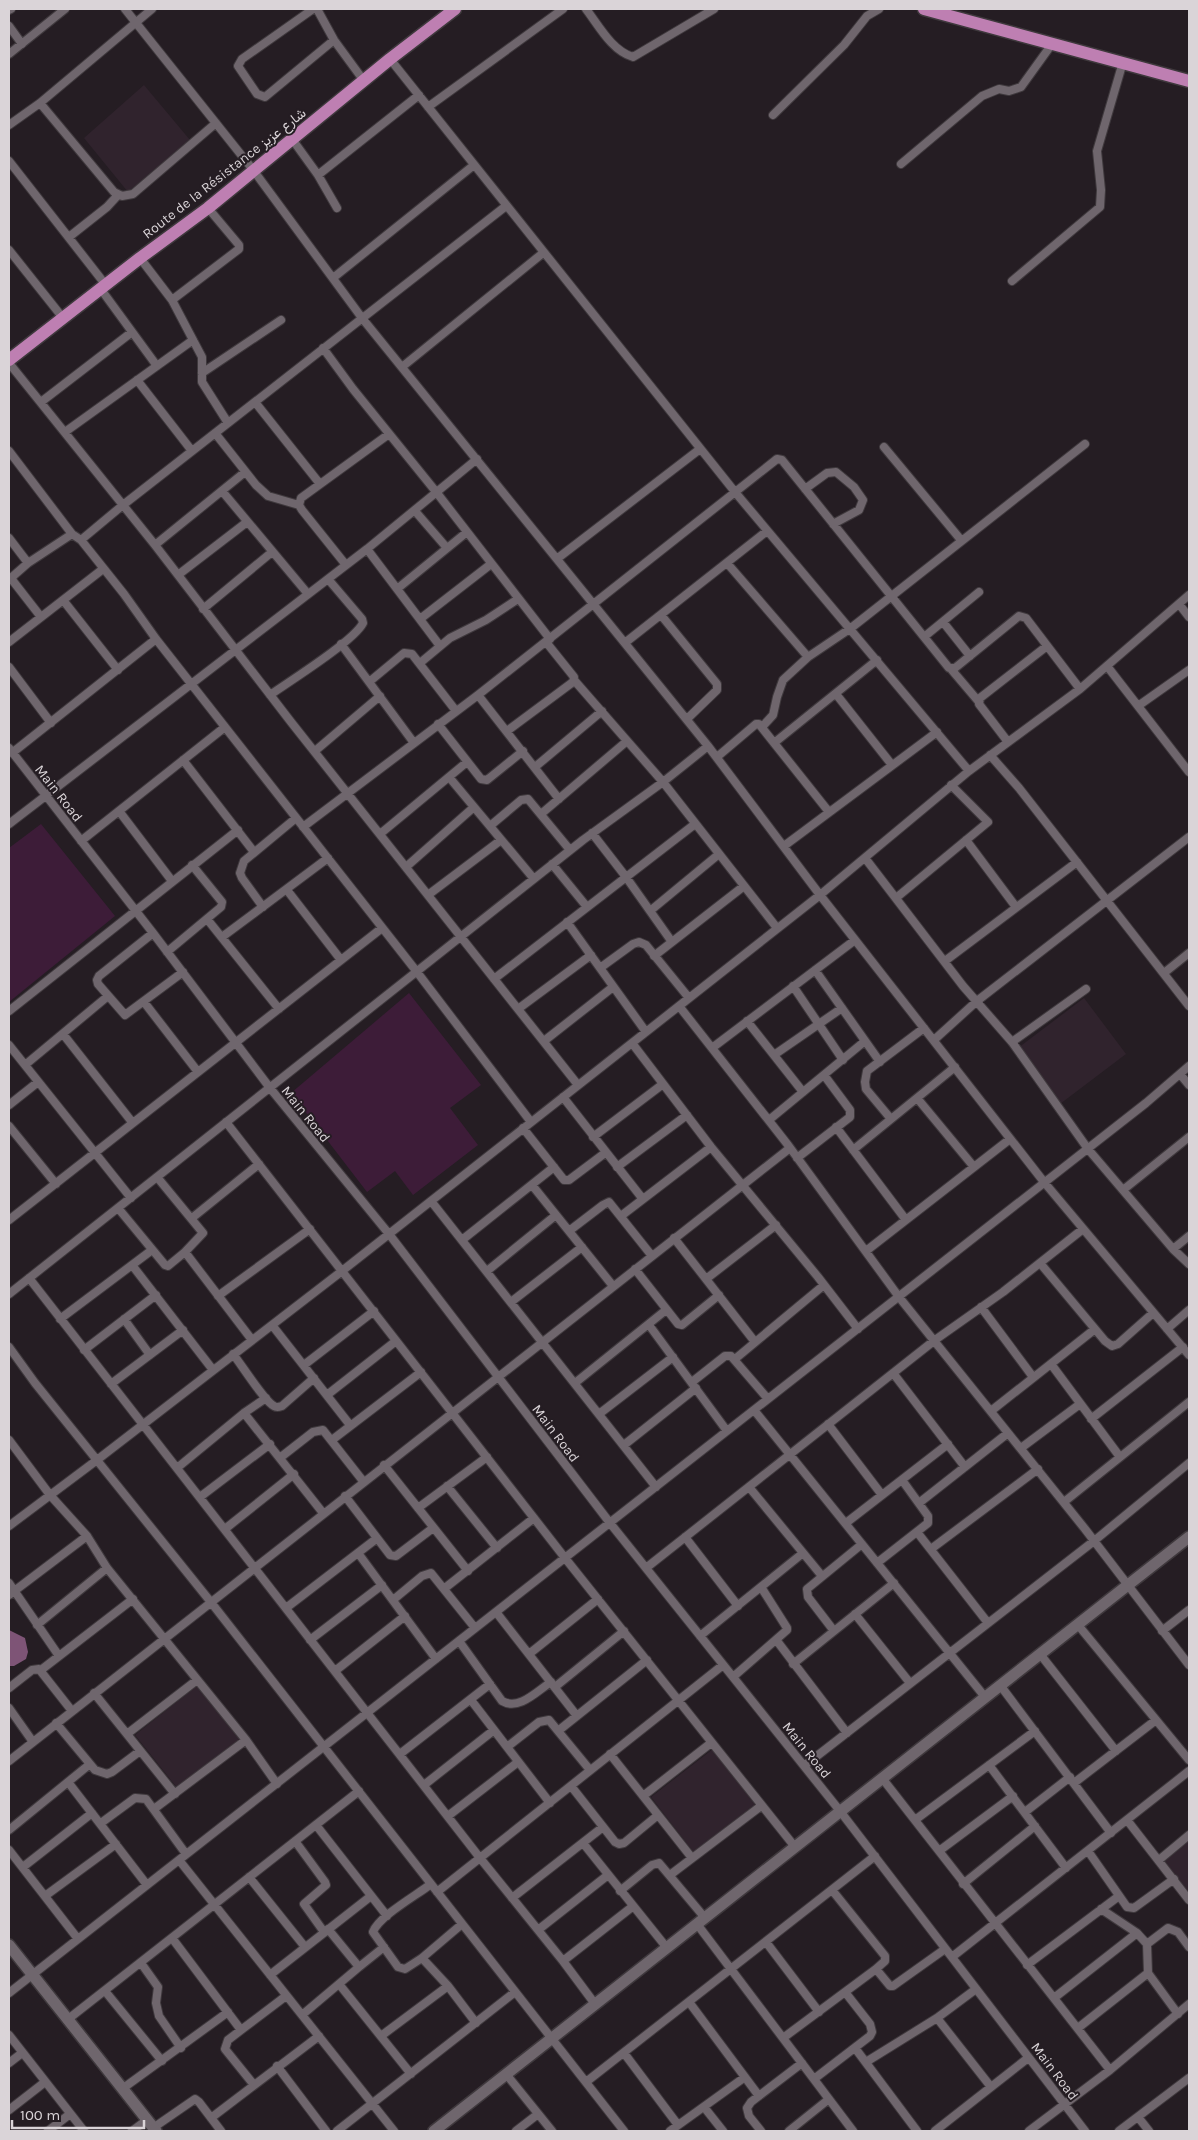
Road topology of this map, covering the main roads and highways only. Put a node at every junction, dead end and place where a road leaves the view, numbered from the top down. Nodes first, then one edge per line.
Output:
1 (455, 9) edge
2 (924, 9) edge
3 (1189, 81) edge
4 (9, 362) edge

1 - 4 main road, Route de la Résistance شارع عزيز
2 - 3 main road

